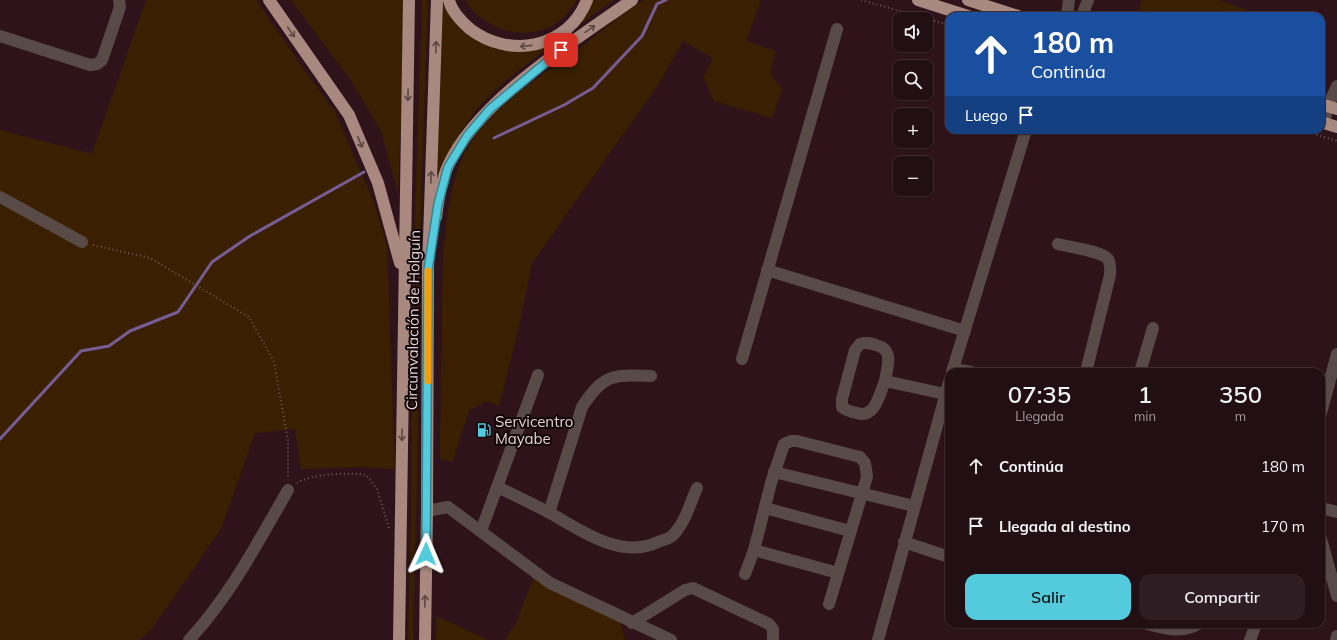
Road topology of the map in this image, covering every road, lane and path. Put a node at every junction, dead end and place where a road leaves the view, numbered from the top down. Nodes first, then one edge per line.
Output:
1 (119, 0) edge
2 (269, 0) edge
3 (409, 0) edge
4 (437, 0) edge
5 (449, 0) edge
6 (587, 0) edge
7 (632, 0) edge
8 (861, 0) edge
9 (918, 0) edge
10 (968, 0) edge
11 (1069, 0) edge
12 (1088, 0) edge
13 (956, 12) edge
14 (1006, 12) edge
15 (1068, 12) edge
16 (1084, 12) edge
17 (945, 24) edge
18 (837, 29) dead end
19 (0, 36) edge
20 (1337, 86) edge
21 (1329, 106) edge
22 (1325, 123) edge
23 (1337, 127) edge
24 (1025, 134) edge
25 (1314, 134) edge
26 (1337, 141) edge
27 (0, 197) edge
28 (82, 242) joint
29 (1058, 244) dead end
30 (428, 270) junction
31 (767, 270) junction
32 (404, 276) junction
33 (1153, 328) dead end
34 (965, 331) junction
35 (1337, 356) edge
36 (742, 359) dead end
37 (954, 368) edge
38 (1087, 368) edge
39 (1141, 368) edge
40 (538, 375) dead end
41 (651, 376) dead end
42 (884, 382) junction
43 (945, 394) joint
44 (1325, 399) edge
45 (945, 410) edge
46 (774, 472) junction
47 (497, 487) junction
48 (697, 488) dead end
49 (288, 490) junction
50 (861, 493) junction
51 (914, 506) junction
52 (765, 508) junction
53 (1325, 509) edge
54 (427, 511) junction
55 (1337, 512) edge
56 (549, 513) junction
57 (481, 531) junction
58 (850, 531) junction
59 (391, 534) dead end
60 (904, 542) junction
61 (1325, 545) edge
62 (754, 550) junction
63 (945, 556) edge
64 (1332, 556) edge
65 (745, 574) dead end
66 (838, 574) junction
67 (1337, 596) edge
68 (829, 604) dead end
69 (632, 623) junction
70 (1174, 628) edge
71 (1184, 628) edge
72 (1254, 628) edge
73 (1337, 636) edge
74 (189, 640) edge
75 (399, 640) edge
76 (425, 640) edge
77 (671, 640) edge
78 (773, 640) edge
79 (878, 640) edge
80 (1250, 640) edge
81 (1336, 640) edge

1 - 19 street
2 -> 32 highway
3 -> 32 highway, Circunvalación de Holguín
30 -> 4 highway, Circunvalación de Holguín
6 -> 5 highway
30 -> 7 highway
8 - 17 path
9 - 13 highway
10 - 14 highway
11 - 15 street
12 - 16 street
18 - 31 street
20 - 21 street
22 - 23 highway
24 - 34 street
25 - 26 path
27 - 28 street
28 - 49 path
29 - 38 street
30 - 54 highway, Circunvalación de Holguín
31 - 34 street
31 - 36 street
32 -> 75 highway, Circunvalación de Holguín
33 - 39 street
34 - 37 street
35 - 44 street
40 - 47 street
41 - 56 street
42 - 42 street
42 - 43 street
43 - 45 street
45 - 51 street
46 - 50 street
46 - 50 street
46 - 52 street
47 - 56 street
47 - 57 street
48 - 56 street
49 - 59 path
49 - 74 street
50 - 51 street
50 - 58 street
51 - 60 street
52 - 58 street
52 - 62 street
53 - 55 street
54 - 57 street
76 -> 54 highway, Circunvalación de Holguín
57 - 69 street
58 - 66 street
60 - 63 street
60 - 79 street
61 - 64 street
62 - 65 street
62 - 66 street
64 - 67 street
66 - 68 street
69 - 77 street
69 - 78 street
70 - 71 street
72 - 80 street
73 - 81 street

